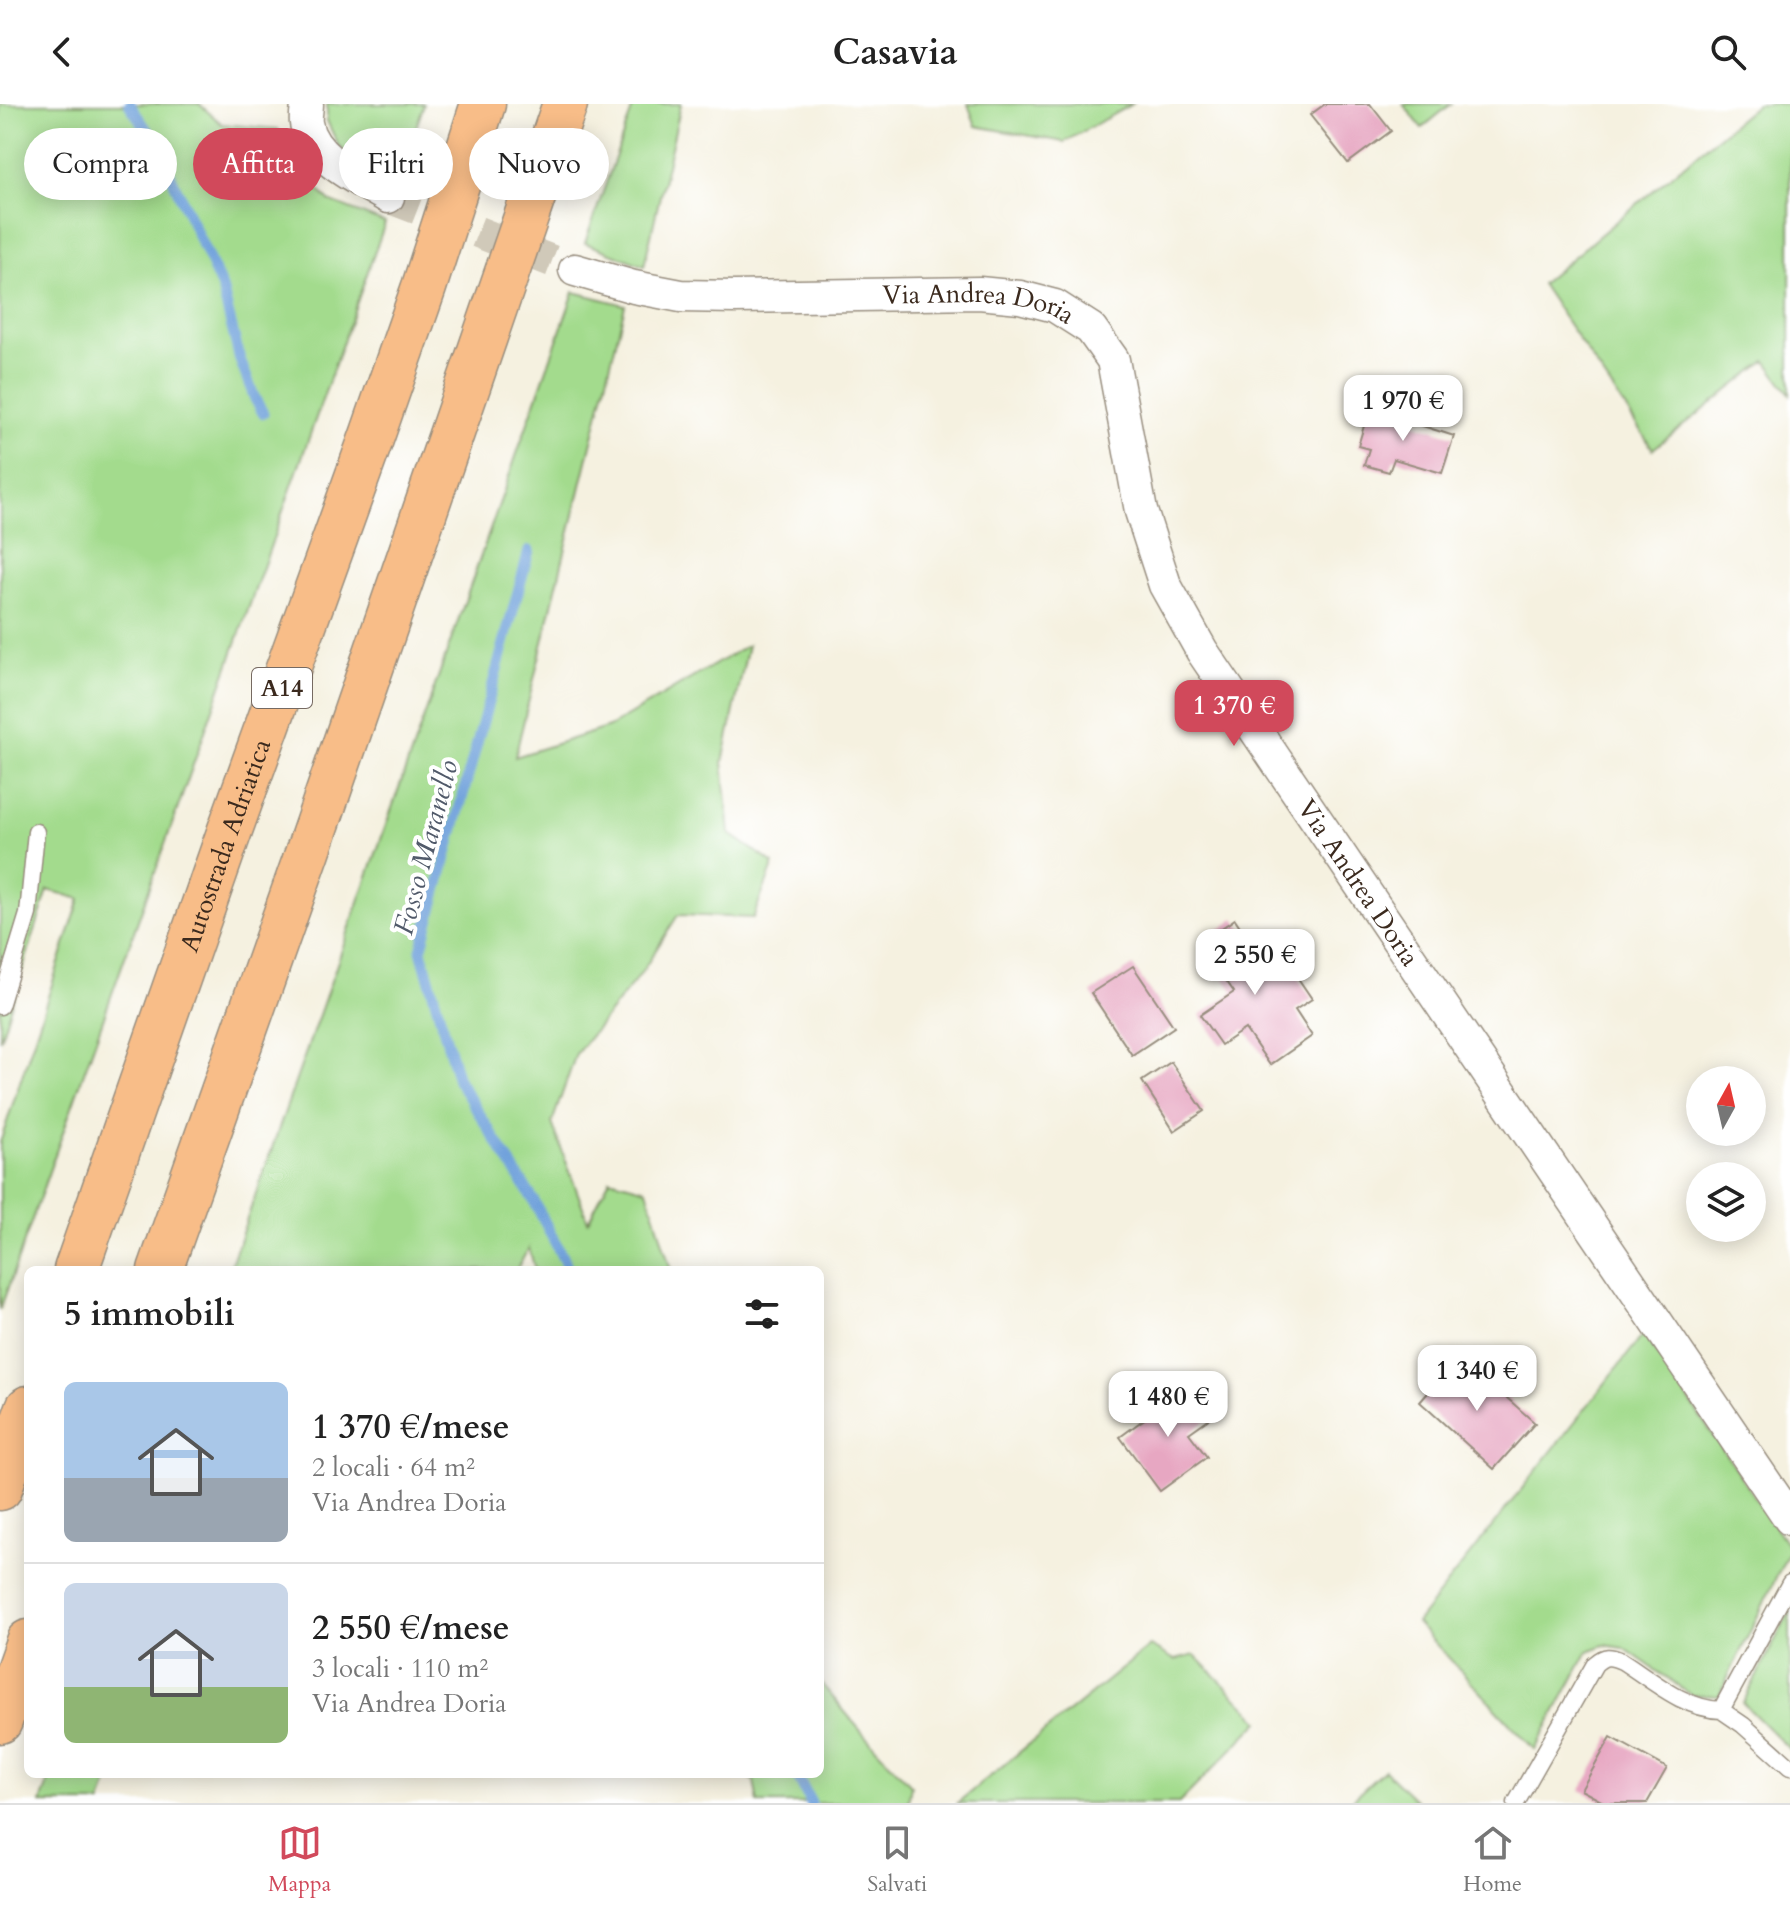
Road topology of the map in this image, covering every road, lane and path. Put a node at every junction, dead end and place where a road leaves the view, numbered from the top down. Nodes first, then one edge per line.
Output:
1 (307, 104) edge
2 (483, 104) edge
3 (565, 104) edge
4 (339, 168) edge
5 (575, 270) tunnel mouth
6 (36, 832) dead end
7 (0, 1006) edge
8 (77, 1266) edge
9 (161, 1266) edge
10 (24, 1419) edge
11 (0, 1488) edge
12 (1790, 1519) edge
13 (1790, 1583) edge
14 (24, 1653) edge
15 (1721, 1710) junction
16 (0, 1721) edge
17 (1790, 1767) edge
18 (1516, 1803) edge

1 - 4 street
2 - 8 highway, Autostrada Adriatica / A14
3 - 9 highway
5 - 12 street, Via Andrea Doria
6 - 7 lane
10 - 11 highway
13 - 15 lane
14 - 16 highway
15 - 17 lane
15 - 18 lane

